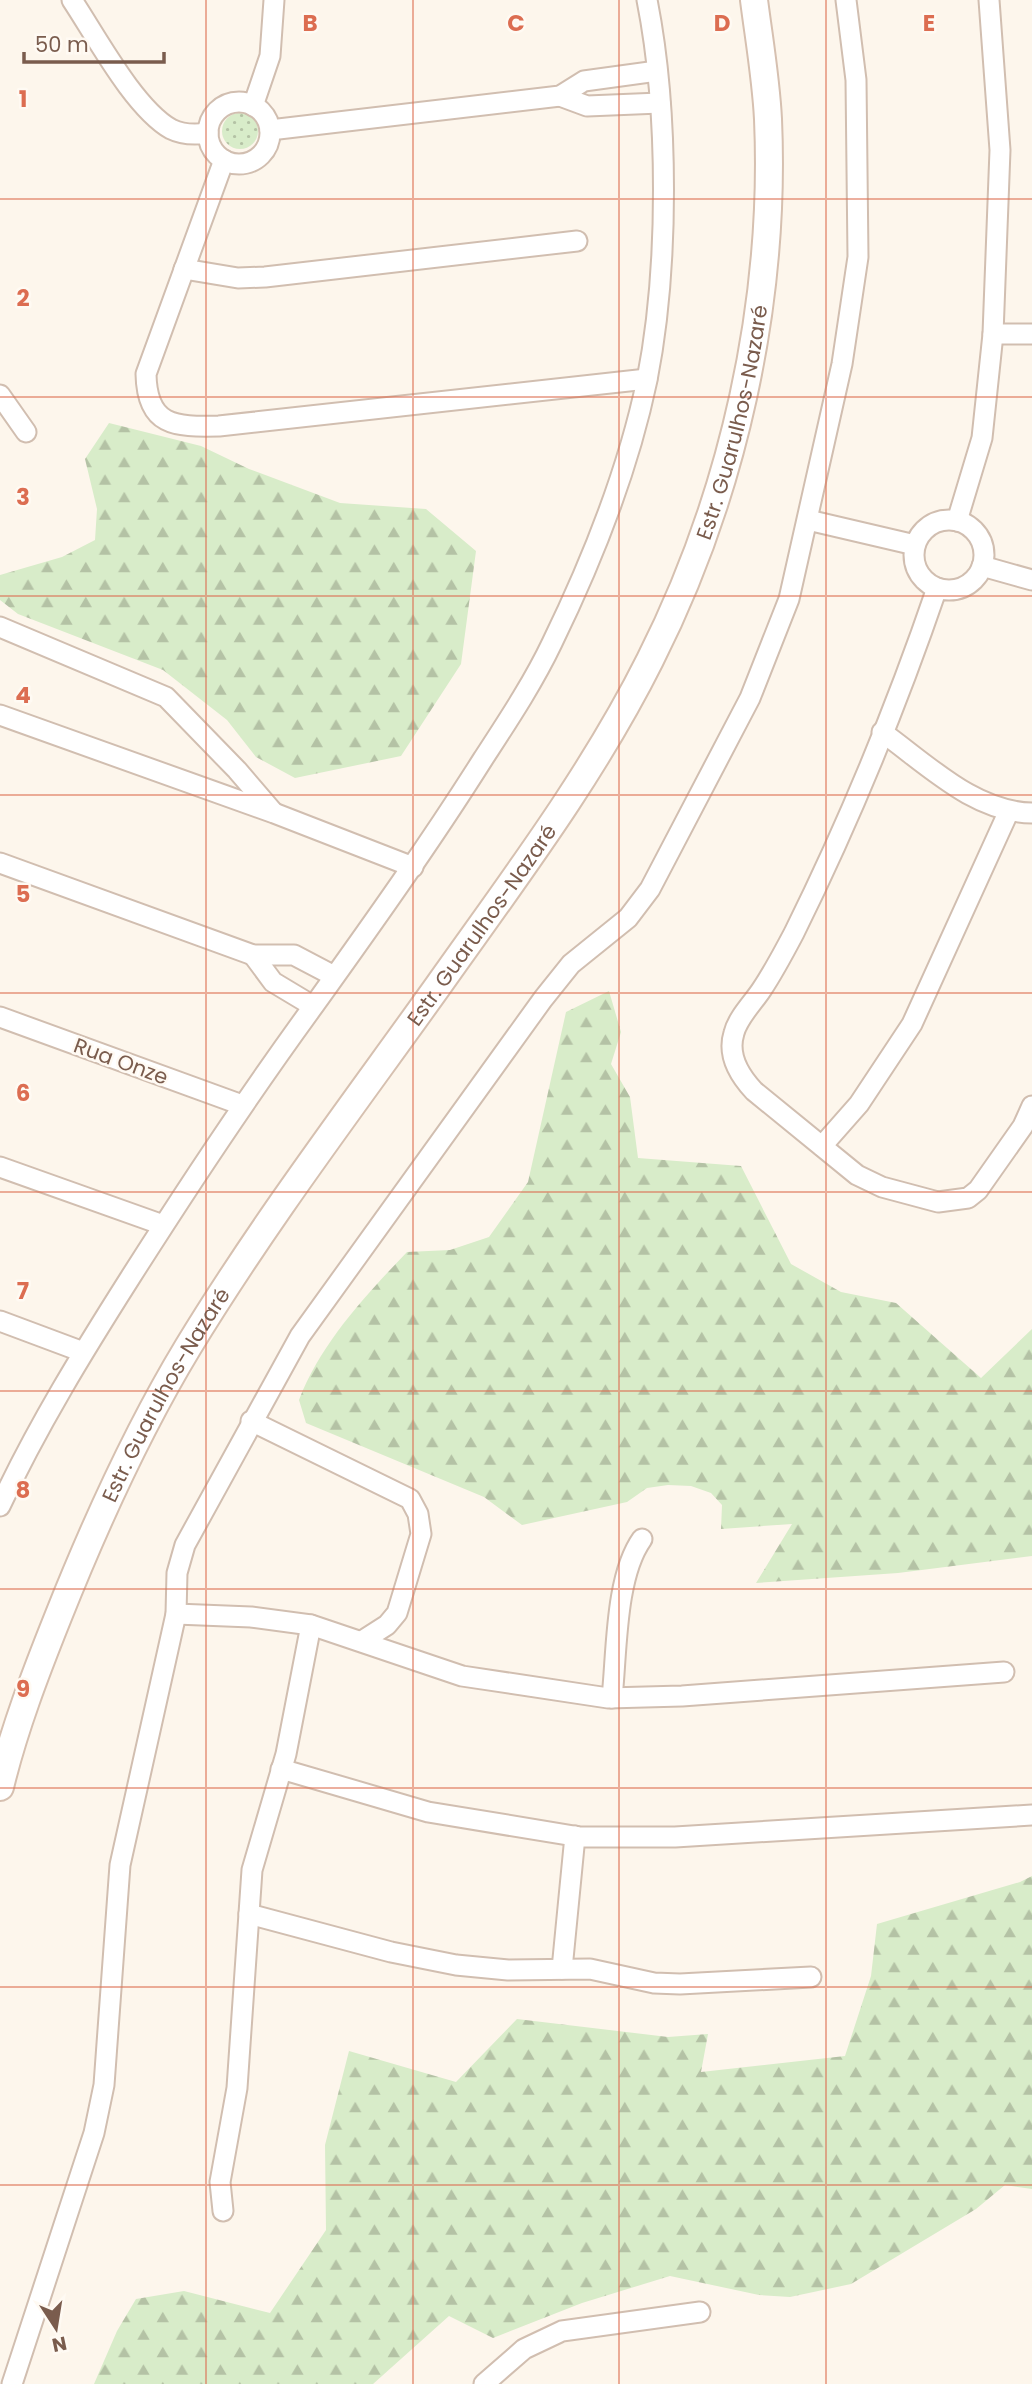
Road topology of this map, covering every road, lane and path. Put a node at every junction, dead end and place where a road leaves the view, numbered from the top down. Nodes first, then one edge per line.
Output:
1 (72, 0) edge
2 (274, 0) edge
3 (647, 0) edge
4 (754, 0) edge
5 (846, 0) edge
6 (989, 0) edge
7 (657, 71) junction
8 (560, 96) junction
9 (660, 103) junction
10 (254, 106) junction
11 (270, 130) junction
12 (208, 133) junction
13 (224, 160) junction
14 (577, 241) dead end
15 (184, 268) junction
16 (993, 334) junction
17 (1032, 334) edge
18 (647, 379) junction
19 (0, 395) edge
20 (26, 432) dead end
21 (808, 520) junction
22 (957, 520) junction
23 (915, 545) junction
24 (982, 566) junction
25 (1032, 580) edge
26 (937, 588) junction
27 (0, 627) edge
28 (0, 715) edge
29 (882, 732) junction
30 (274, 813) junction
31 (1008, 813) junction
32 (1032, 813) edge
33 (0, 863) edge
34 (413, 867) junction
35 (253, 956) junction
36 (334, 976) junction
37 (313, 1006) junction
38 (0, 1017) edge
39 (242, 1105) junction
40 (1032, 1106) edge
41 (822, 1146) junction
42 (0, 1167) edge
43 (163, 1225) junction
44 (0, 1321) edge
45 (83, 1352) junction
46 (251, 1421) junction
47 (0, 1506) edge
48 (642, 1539) dead end
49 (176, 1614) junction
50 (311, 1625) junction
51 (362, 1641) junction
52 (1004, 1672) dead end
53 (612, 1698) junction
54 (281, 1769) junction
55 (0, 1787) edge
56 (1032, 1815) edge
57 (575, 1836) junction
58 (249, 1914) junction
59 (562, 1969) junction
60 (811, 1977) dead end
61 (223, 2211) dead end
62 (700, 2312) dead end
63 (12, 2384) edge
64 (484, 2384) edge

1 - 12 street
2 - 10 street
3 - 7 street
4 - 55 main road, Estr. Guarulhos-Nazaré
5 - 21 street
6 - 16 street
7 - 8 street
7 - 9 street
8 - 9 street
8 - 11 street
9 - 18 street
10 - 11 street
10 - 12 street
11 - 13 street
12 - 13 street
13 - 15 street
14 - 15 street
15 - 18 street
16 - 17 street
16 - 22 street
18 - 34 street
19 - 20 street
21 - 23 street
21 - 46 street
22 - 23 street
22 - 24 street
23 - 26 street
24 - 25 street
24 - 26 street
26 - 29 street
27 - 30 street
28 - 30 street
29 - 31 street
29 - 41 street
30 - 34 street
31 - 32 street
31 - 41 street
33 - 35 street
34 - 36 street
35 - 36 street
35 - 37 street
36 - 37 street
37 - 39 street
38 - 39 street, Rua Onze
39 - 43 street
40 - 41 street
42 - 43 street
43 - 45 street
44 - 45 street
45 - 47 street
46 - 49 street
46 - 51 street
48 - 53 street
49 - 50 street
49 - 63 street
50 - 51 street
50 - 54 street
51 - 53 street
52 - 53 street
54 - 57 street
54 - 58 street
56 - 57 street
57 - 59 street
58 - 59 street
58 - 61 street
59 - 60 street
62 - 64 street

